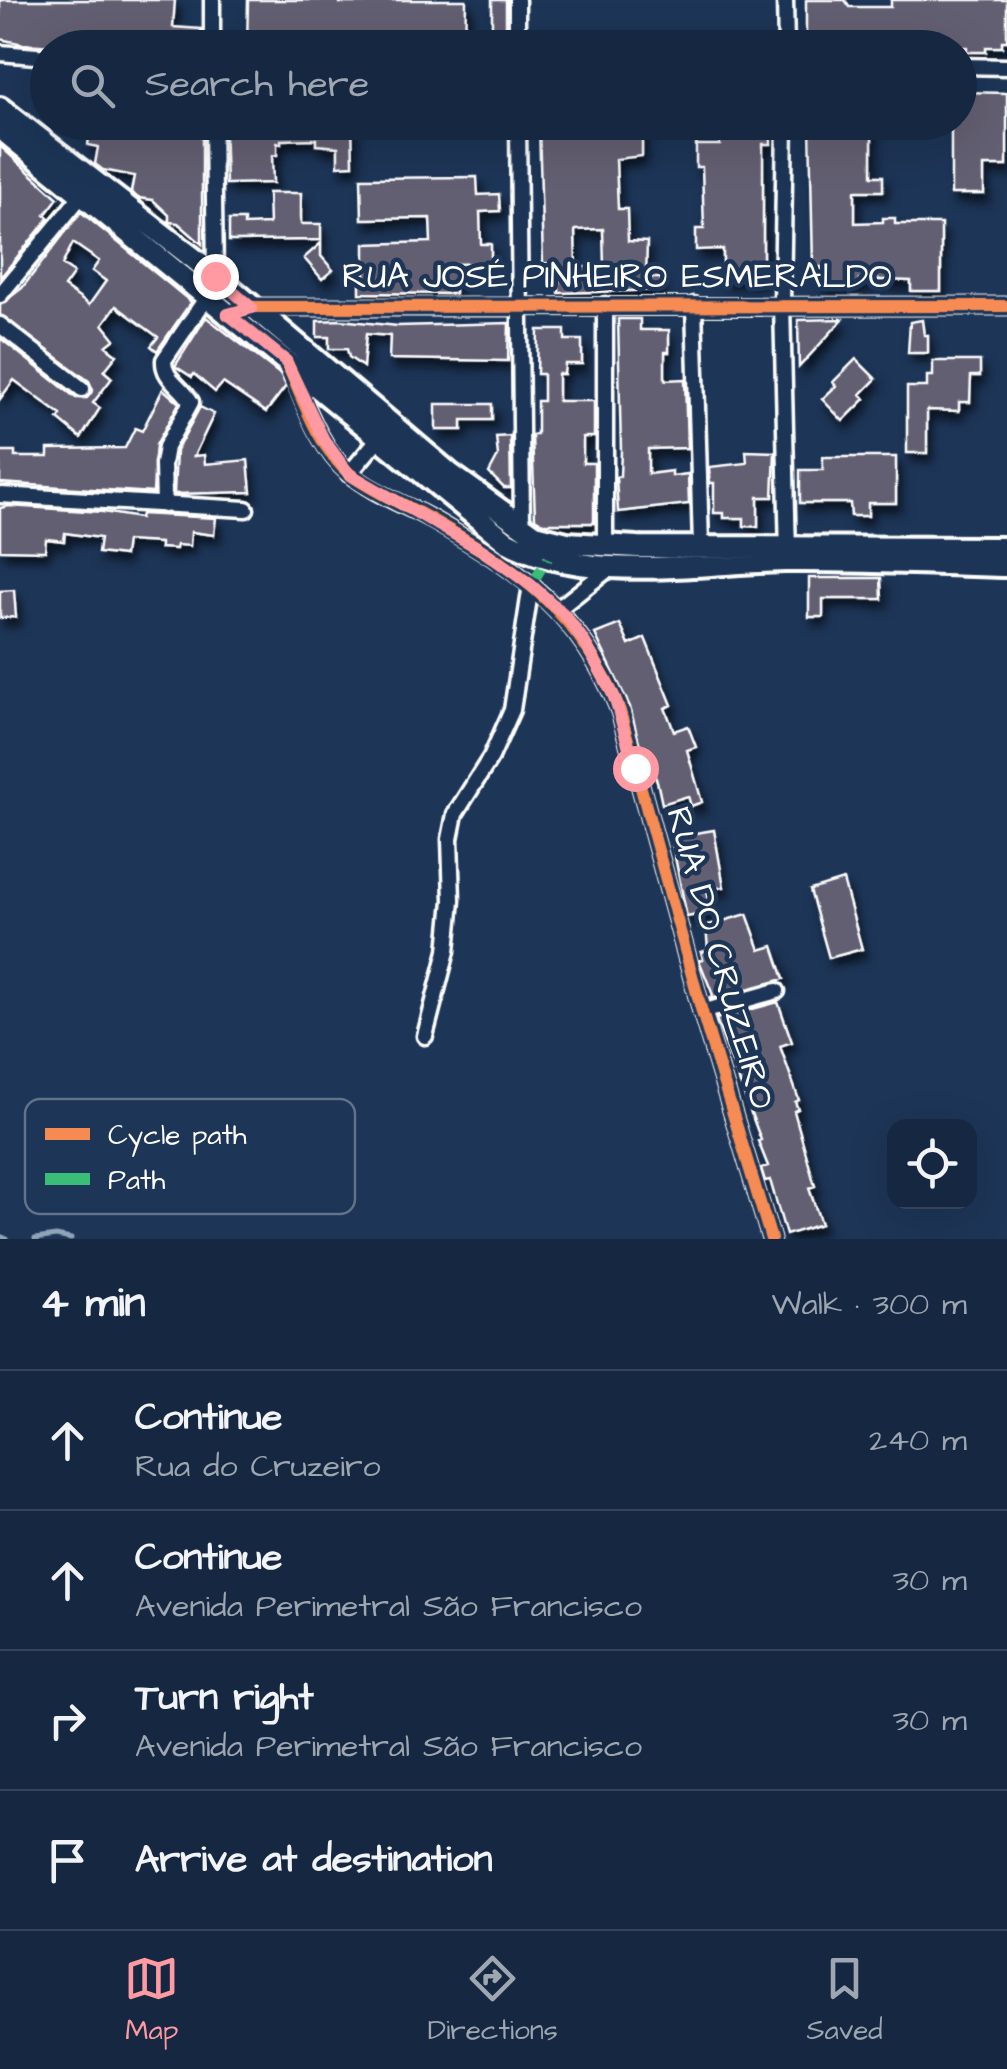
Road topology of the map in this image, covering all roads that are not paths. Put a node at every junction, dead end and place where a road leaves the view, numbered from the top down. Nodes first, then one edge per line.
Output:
1 (212, 0) edge
2 (518, 0) edge
3 (785, 0) edge
4 (212, 30) edge
5 (517, 30) edge
6 (786, 30) edge
7 (0, 53) edge
8 (30, 56) edge
9 (977, 66) edge
10 (1007, 67) edge
11 (0, 108) edge
12 (0, 128) edge
13 (30, 131) edge
14 (41, 140) edge
15 (213, 140) edge
16 (518, 140) edge
17 (785, 140) edge
18 (81, 196) junction
19 (215, 276) junction
20 (0, 295) edge
21 (207, 297) junction
22 (694, 304) junction
23 (782, 304) junction
24 (520, 306) junction
25 (604, 306) junction
26 (1007, 306) edge
27 (252, 308) junction
28 (228, 314) junction
29 (0, 325) edge
30 (286, 361) junction
31 (82, 389) dead end
32 (379, 438) junction
33 (349, 474) junction
34 (0, 495) edge
35 (164, 505) junction
36 (246, 508) dead end
37 (522, 526) junction
38 (605, 544) junction
39 (701, 546) junction
40 (1007, 548) edge
41 (788, 554) junction
42 (1007, 566) edge
43 (611, 567) junction
44 (531, 585) junction
45 (558, 609) junction
46 (777, 991) dead end
47 (702, 1012) junction
48 (426, 1036) dead end
49 (771, 1239) edge

1 - 4 street
2 - 5 street
3 - 6 street
7 - 8 street
9 - 10 street
11 - 13 main road
12 - 18 main road
14 - 19 main road
15 - 19 street
16 - 24 street
17 - 23 street
18 - 20 street
18 - 21 main road
19 - 27 main road
21 - 28 main road
21 - 35 street
22 - 23 street, RUA JOSÉ PINHEIRO ESMERALDO
22 - 25 street, RUA JOSÉ PINHEIRO ESMERALDO
22 - 39 street
23 - 26 street, RUA JOSÉ PINHEIRO ESMERALDO
23 - 41 street
24 - 25 street, RUA JOSÉ PINHEIRO ESMERALDO
24 - 27 street, RUA JOSÉ PINHEIRO ESMERALDO
24 - 37 street
25 - 38 street
27 - 28 street, RUA JOSÉ PINHEIRO ESMERALDO
27 - 37 main road
28 - 30 main road
29 - 31 street
30 - 32 main road
30 - 33 street, RUA DO CRUZEIRO
32 - 33 street
32 - 43 main road
33 - 44 street, RUA DO CRUZEIRO
34 - 35 street
35 - 36 street
37 - 38 main road
38 - 39 main road
39 - 41 main road
40 - 41 main road
41 - 42 main road
41 - 43 main road
43 - 45 street
44 - 45 street, RUA DO CRUZEIRO
44 - 48 street
45 - 47 street, RUA DO CRUZEIRO
46 - 47 street
47 - 49 street, RUA DO CRUZEIRO

